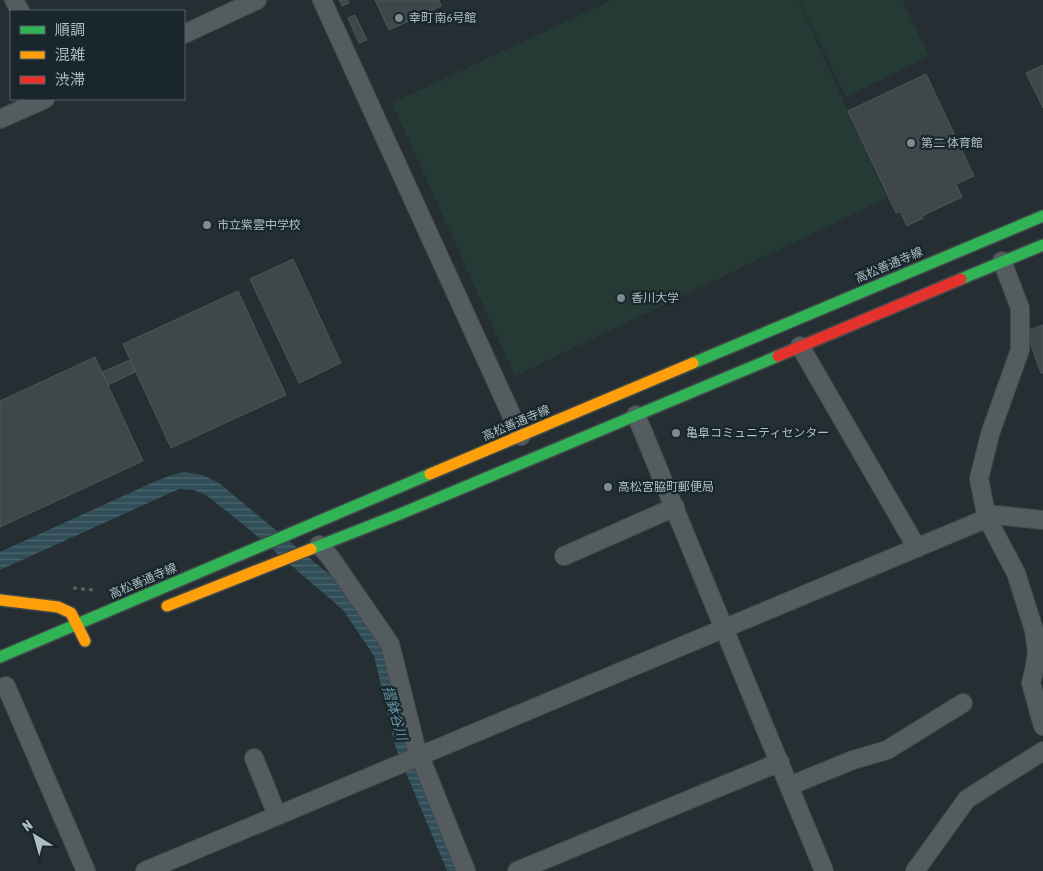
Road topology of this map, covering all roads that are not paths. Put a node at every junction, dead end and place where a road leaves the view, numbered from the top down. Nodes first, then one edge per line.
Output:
1 (257, 0) edge
2 (322, 0) edge
3 (185, 34) edge
4 (43, 100) edge
5 (0, 119) edge
6 (1043, 216) edge
7 (1043, 245) edge
8 (1002, 261) junction
9 (800, 346) junction
10 (636, 415) junction
11 (522, 436) junction
12 (675, 507) junction
13 (987, 518) junction
14 (1043, 520) edge
15 (319, 545) junction
16 (917, 548) junction
17 (564, 556) dead end
18 (0, 600) edge
19 (156, 611) dead end
20 (77, 625) junction
21 (725, 628) junction
22 (85, 641) dead end
23 (0, 658) edge
24 (5, 679) edge
25 (963, 703) dead end
26 (1043, 726) edge
27 (1043, 751) edge
28 (254, 758) dead end
29 (411, 759) junction
30 (780, 762) junction
31 (789, 786) junction
32 (277, 814) junction
33 (86, 871) edge
34 (145, 871) edge
35 (466, 871) edge
36 (517, 871) edge
37 (824, 871) edge
38 (915, 871) edge

1 - 3 street
2 - 11 street
4 - 5 street
6 - 11 main road, 高松善通寺線
7 - 8 main road
8 - 9 main road
8 - 13 street
9 - 10 main road
9 - 16 street
10 - 12 street
10 - 15 main road
11 - 20 main road, 高松善通寺線
12 - 17 street
12 - 21 street
13 - 14 street
13 - 16 street
13 - 26 street
15 - 19 main road
15 - 29 street
16 - 21 street
18 - 20 main road
20 - 22 main road
20 - 23 main road, 高松善通寺線
21 - 29 street
21 - 30 street
24 - 33 street
25 - 31 street
27 - 38 street
28 - 32 street
29 - 32 street
29 - 35 street
30 - 31 street
30 - 36 street
31 - 37 street
32 - 34 street

